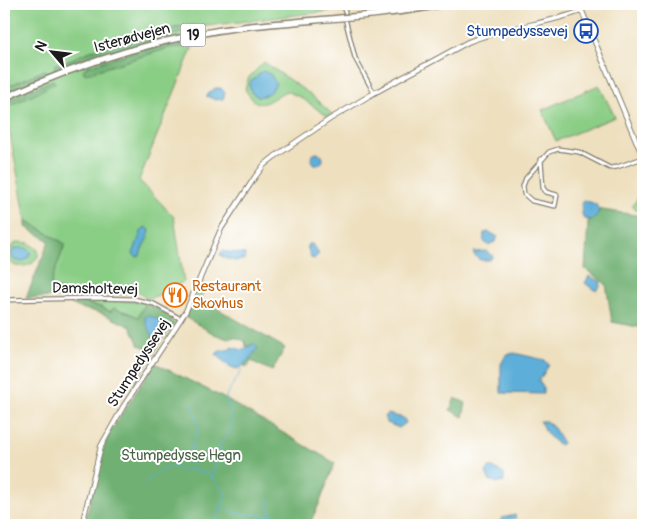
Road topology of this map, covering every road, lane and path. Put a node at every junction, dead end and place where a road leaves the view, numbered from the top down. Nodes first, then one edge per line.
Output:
1 (342, 4) edge
2 (431, 4) edge
3 (446, 4) edge
4 (579, 6) edge
5 (345, 12) dead end
6 (392, 12) junction
7 (346, 22) dead end
8 (374, 93) junction
9 (4, 98) edge
10 (643, 158) edge
11 (541, 159) junction
12 (4, 300) edge
13 (181, 319) junction
14 (82, 525) edge

1 - 5 street
2 - 6 highway, Isterødvejen / 19
3 - 6 highway, Isterødvejen / 19
4 - 8 street, Stumpedyssevej
4 - 10 street
6 - 9 highway, Isterødvejen / 19
7 - 8 street
8 - 13 street, Stumpedyssevej
10 - 11 street
11 - 11 street
12 - 13 street, Damsholtevej
13 - 14 street, Stumpedyssevej

